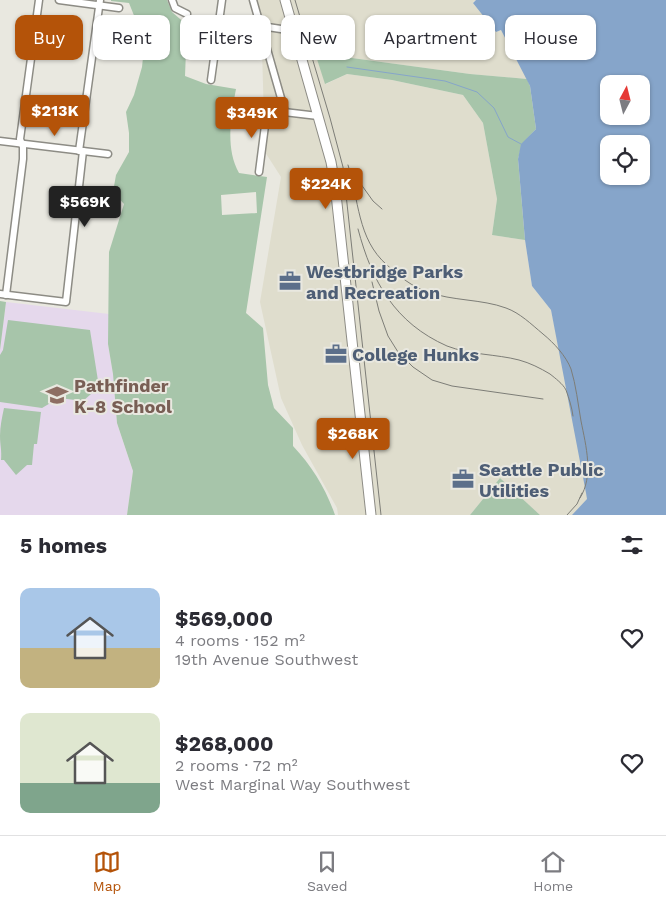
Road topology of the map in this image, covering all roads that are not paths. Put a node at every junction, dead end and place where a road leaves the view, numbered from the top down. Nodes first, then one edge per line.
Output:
1 (39, 0) edge
2 (59, 0) edge
3 (172, 0) edge
4 (222, 0) edge
5 (254, 0) edge
6 (285, 0) edge
7 (100, 3) edge
8 (118, 8) dead end
9 (187, 14) dead end
10 (258, 15) edge
11 (289, 15) edge
12 (271, 60) edge
13 (302, 60) edge
14 (211, 80) dead end
15 (286, 112) junction
16 (318, 116) junction
17 (0, 141) edge
18 (21, 144) junction
19 (81, 151) junction
20 (108, 154) dead end
21 (258, 172) dead end
22 (3, 294) edge
23 (371, 515) edge

1 - 18 street
2 - 7 street
3 - 9 street
4 - 14 street
5 - 10 street
6 - 11 main road
7 - 8 street
7 - 19 street
12 - 15 street
13 - 16 main road
15 - 16 street
15 - 21 street
16 - 23 main road
17 - 18 street
18 - 19 street
18 - 22 street
19 - 20 street
19 - 22 street

